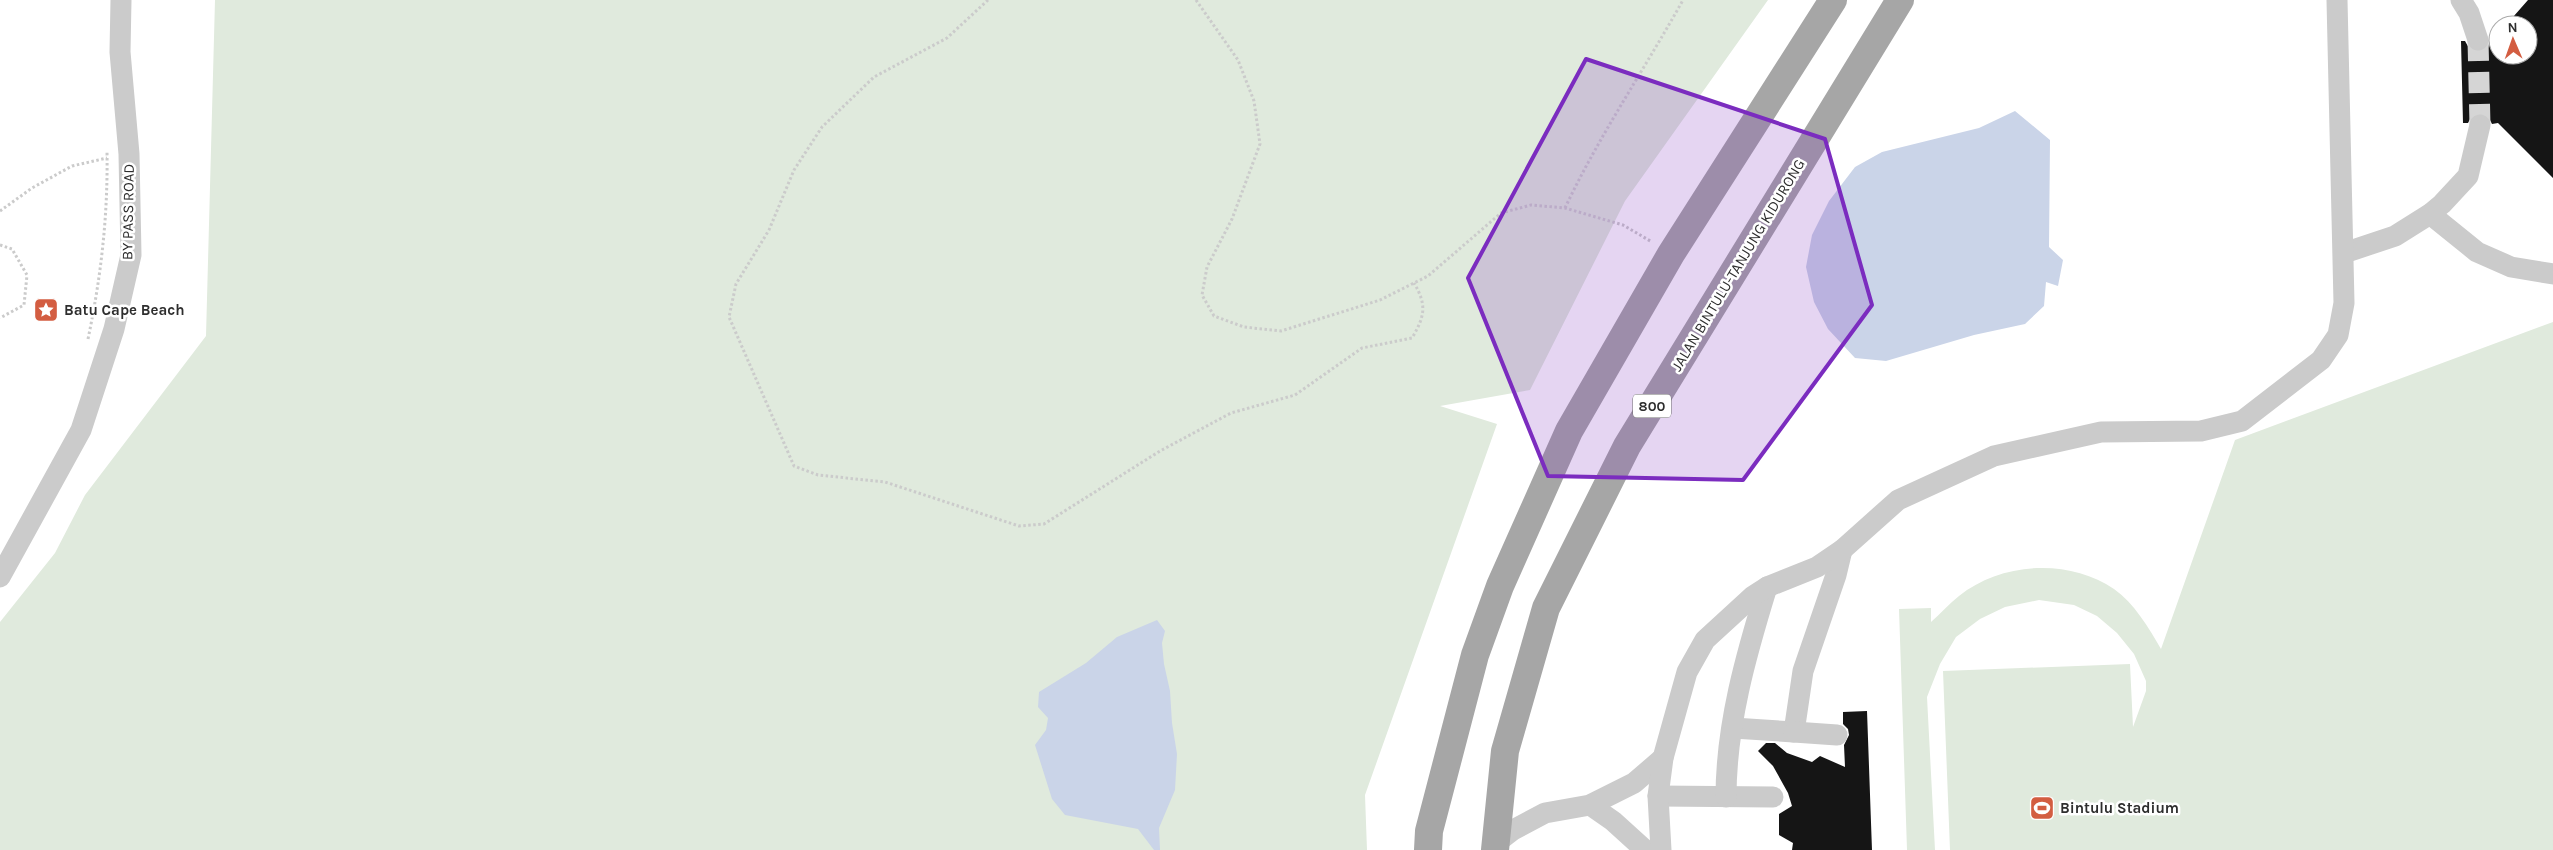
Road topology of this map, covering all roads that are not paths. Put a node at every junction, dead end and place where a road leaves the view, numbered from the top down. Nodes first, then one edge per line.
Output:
1 (122, 0) edge
2 (1833, 0) edge
3 (1900, 0) edge
4 (2337, 0) edge
5 (2461, 0) edge
6 (2478, 40) tunnel mouth
7 (2480, 124) tunnel mouth
8 (2430, 214) junction
9 (2344, 253) junction
10 (2553, 274) edge
11 (1842, 550) junction
12 (3, 567) edge
13 (1767, 587) junction
14 (1733, 728) junction
15 (1794, 732) junction
16 (1837, 735) dead end
17 (1663, 758) junction
18 (1658, 796) junction
19 (1726, 797) junction
20 (1773, 797) dead end
21 (1590, 805) junction
22 (1496, 847) edge
23 (1428, 850) edge
24 (1645, 850) edge
25 (1661, 850) edge

1 - 12 street, BY PASS ROAD
2 - 23 main road
3 - 22 main road, JALAN BINTULU-TANJUNG KIDURONG / 800
4 - 9 street
5 - 6 street
7 - 8 street
8 - 9 street
8 - 10 street
9 - 11 street
11 - 13 street
11 - 15 street
13 - 14 street
13 - 17 street
14 - 15 street
14 - 19 street
15 - 16 street
17 - 18 street
17 - 21 street
18 - 19 street
18 - 25 street
19 - 20 street
21 - 22 street
21 - 24 street

